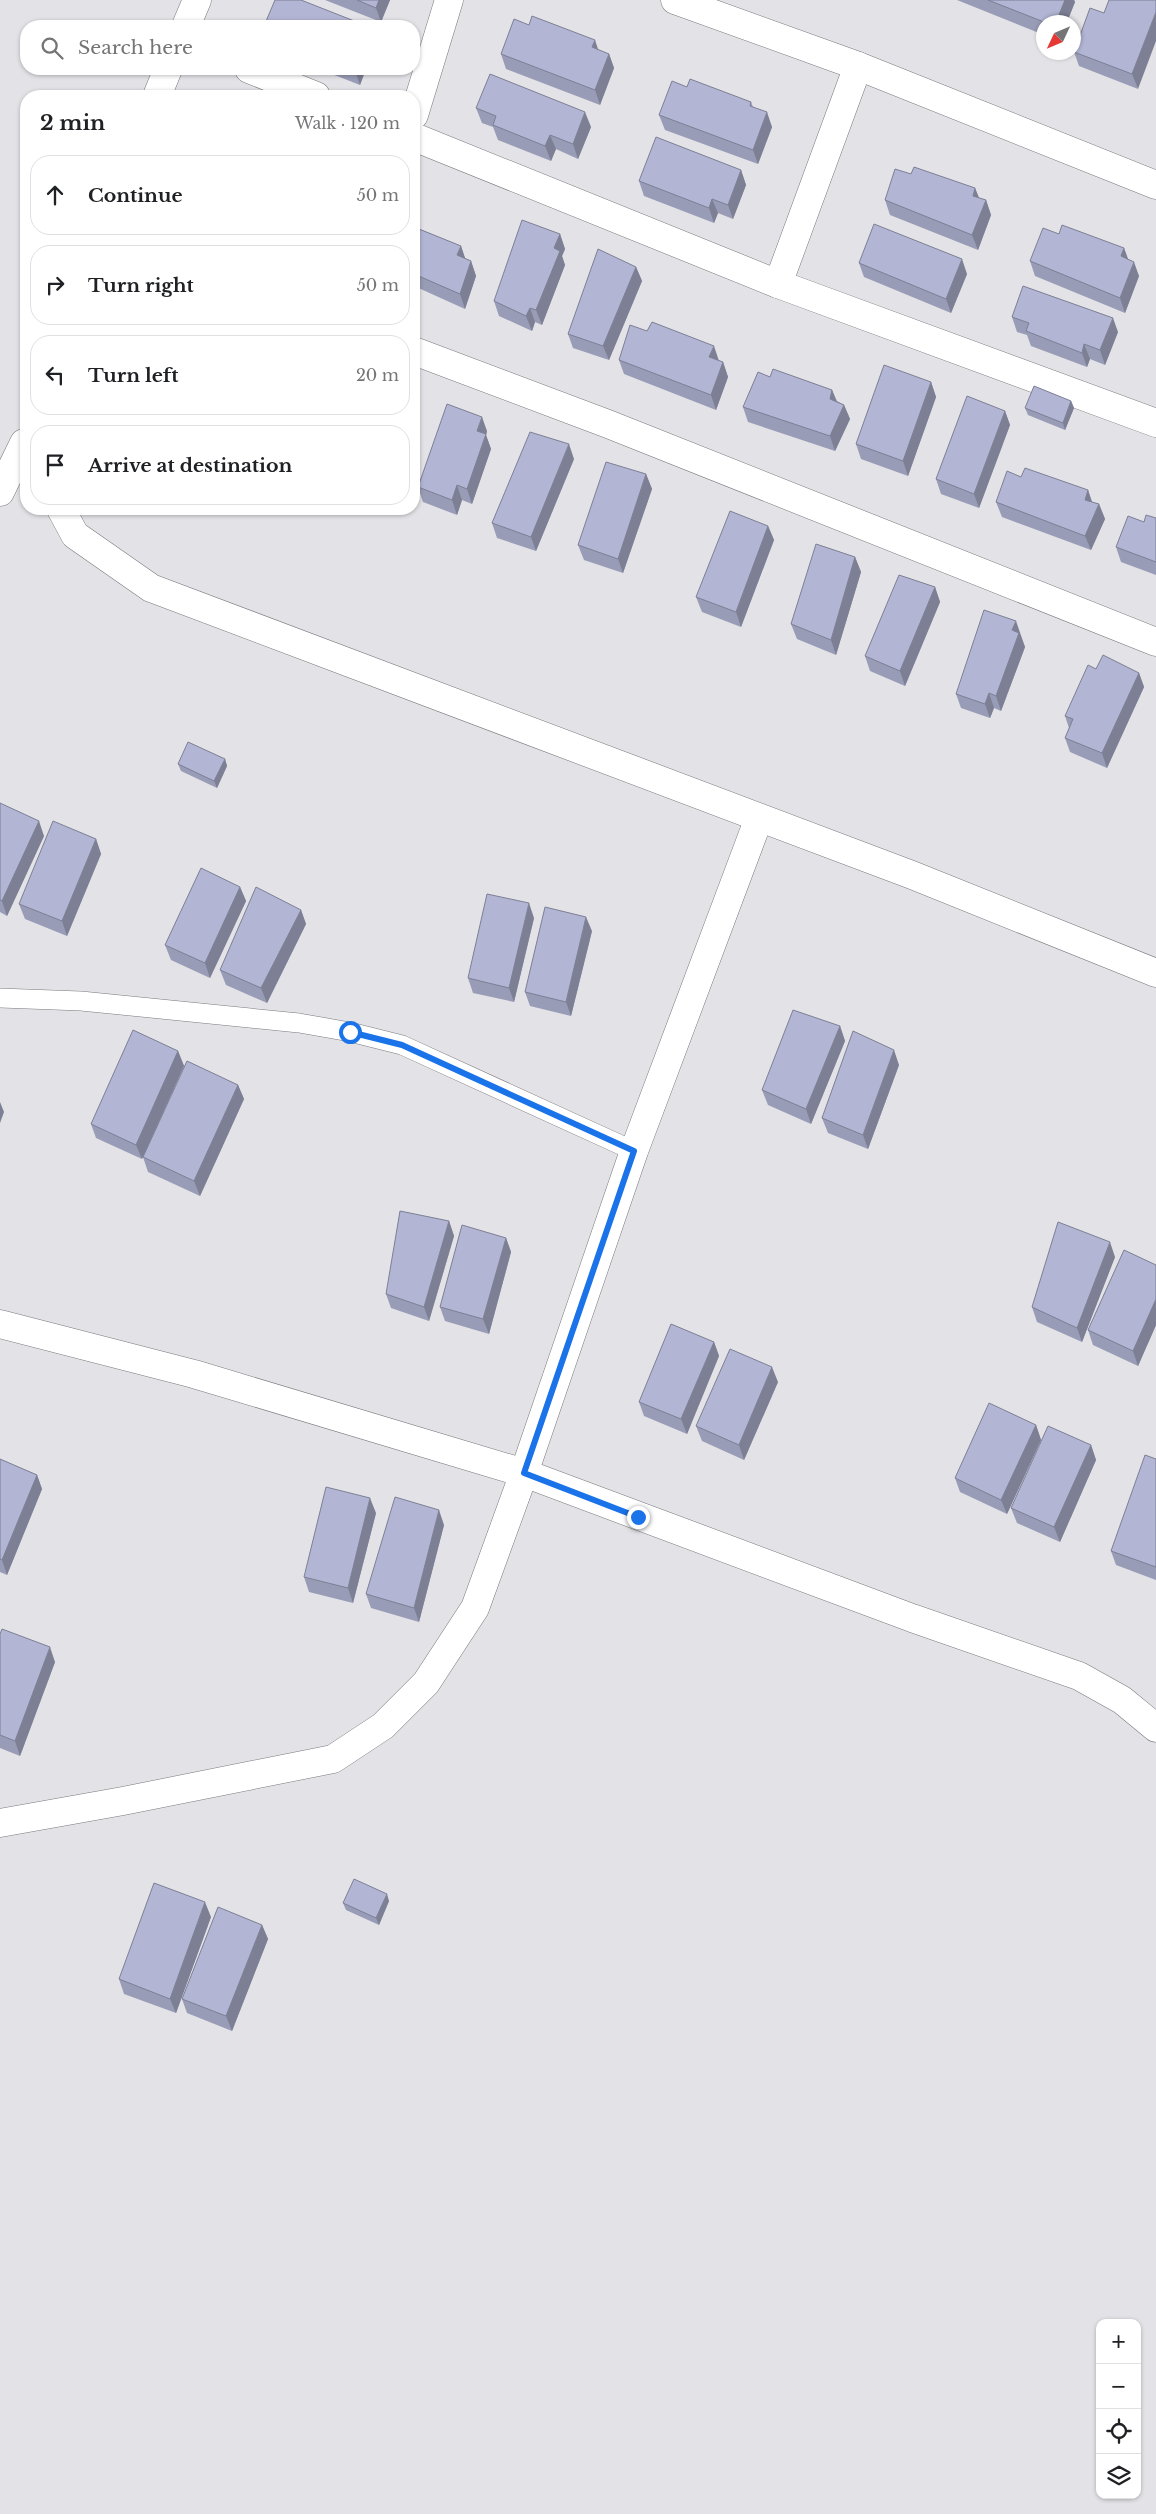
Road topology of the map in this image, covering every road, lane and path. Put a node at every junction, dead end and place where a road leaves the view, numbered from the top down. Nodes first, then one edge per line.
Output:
1 (196, 0) edge
2 (448, 0) edge
3 (675, 0) edge
4 (188, 20) edge
5 (858, 66) junction
6 (166, 75) edge
7 (264, 75) edge
8 (159, 90) edge
9 (301, 90) edge
10 (420, 95) edge
11 (420, 139) edge
12 (1156, 185) edge
13 (778, 284) junction
14 (420, 353) edge
15 (1153, 413) edge
16 (20, 452) edge
17 (0, 492) edge
18 (64, 515) edge
19 (1156, 642) edge
20 (759, 818) junction
21 (1156, 973) edge
22 (0, 998) edge
23 (634, 1151) junction
24 (0, 1324) edge
25 (524, 1473) junction
26 (1156, 1728) edge
27 (0, 1823) edge

1 - 4 street
2 - 10 street
3 - 5 street
5 - 12 street
5 - 13 street
6 - 8 street
7 - 9 street
11 - 13 street
13 - 15 street
14 - 19 street
16 - 17 street
18 - 20 street
20 - 21 street
20 - 23 street
22 - 23 lane
23 - 25 street
24 - 25 street
25 - 26 street
25 - 27 street

